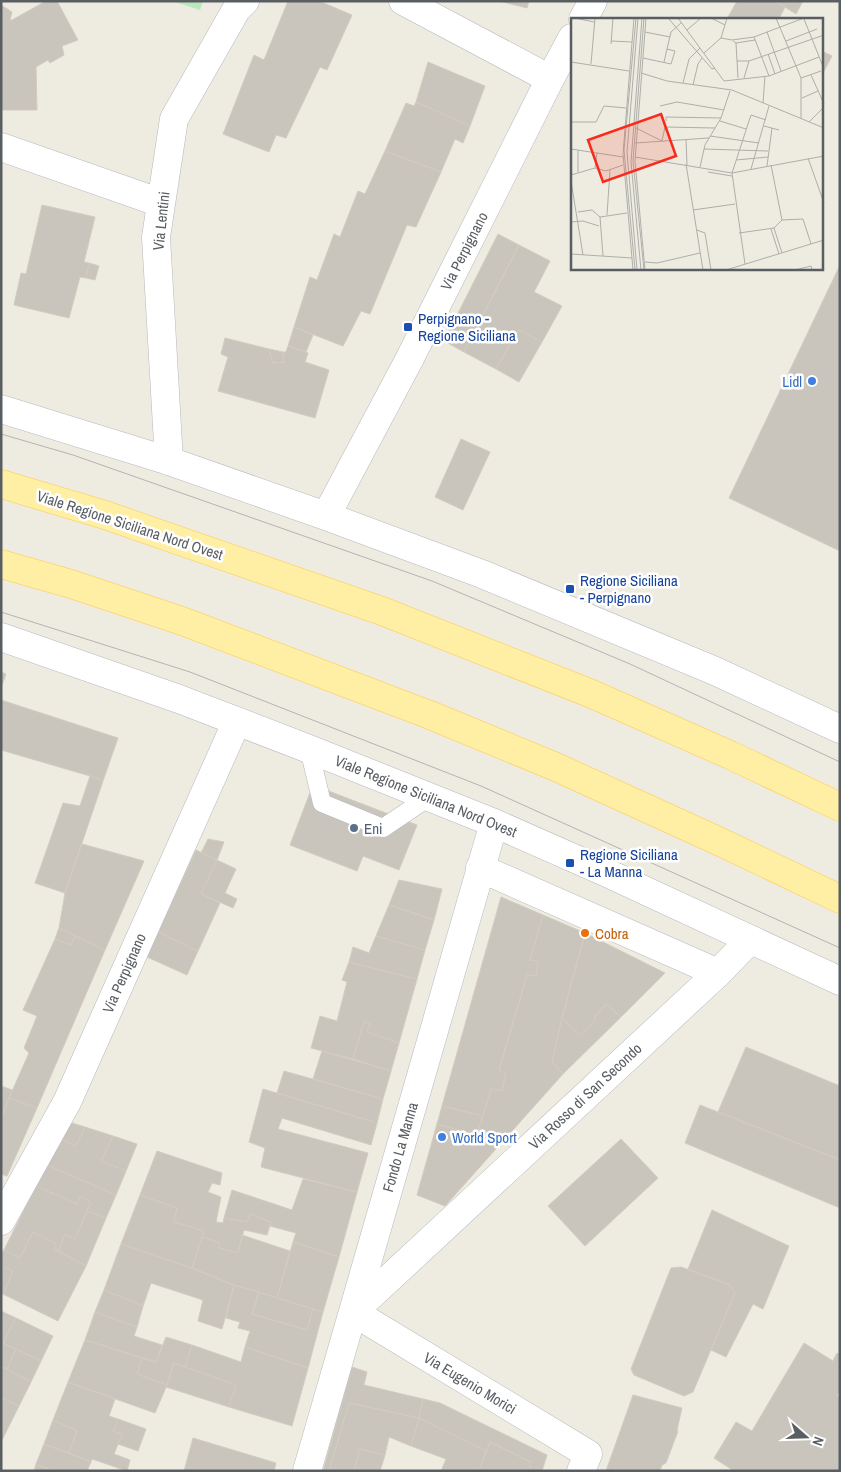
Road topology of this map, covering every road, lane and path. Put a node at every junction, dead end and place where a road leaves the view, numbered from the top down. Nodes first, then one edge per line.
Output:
1 (245, 1) edge
2 (403, 1) edge
3 (593, 1) edge
4 (584, 18) edge
5 (571, 40) edge
6 (550, 78) junction
7 (1, 147) edge
8 (162, 203) junction
9 (1, 409) edge
10 (168, 461) junction
11 (1, 484) edge
12 (326, 516) junction
13 (1, 564) edge
14 (1, 637) edge
15 (237, 721) junction
16 (840, 729) edge
17 (309, 749) junction
18 (430, 797) junction
19 (840, 807) edge
20 (494, 823) junction
21 (480, 868) junction
22 (840, 899) edge
23 (750, 940) junction
24 (718, 973) junction
25 (840, 981) edge
26 (1, 1221) edge
27 (353, 1312) junction
28 (585, 1462) edge
29 (308, 1471) edge

1 - 8 street, Via Lentini
2 - 6 street
3 - 4 street
5 - 6 street, Via Perpignano
6 - 12 street, Via Perpignano
7 - 8 street
8 - 10 street, Via Lentini
9 - 10 street
10 - 12 street
11 - 19 main road, Viale Regione Siciliana Nord Ovest
12 - 16 street
13 - 22 main road
14 - 15 street, Viale Regione Siciliana Nord Ovest
15 - 17 street, Viale Regione Siciliana Nord Ovest
15 - 26 street, Via Perpignano
17 - 18 street, Viale Regione Siciliana Nord Ovest
17 - 18 lane
18 - 20 street, Viale Regione Siciliana Nord Ovest
20 - 21 street, Fondo La Manna
20 - 23 street, Viale Regione Siciliana Nord Ovest
21 - 24 street
21 - 27 street, Fondo La Manna
23 - 24 street, Via Rosso di San Secondo
23 - 25 street, Viale Regione Siciliana Nord Ovest
24 - 27 street, Via Rosso di San Secondo
27 - 28 street, Via Eugenio Morici
27 - 29 street, Fondo La Manna

